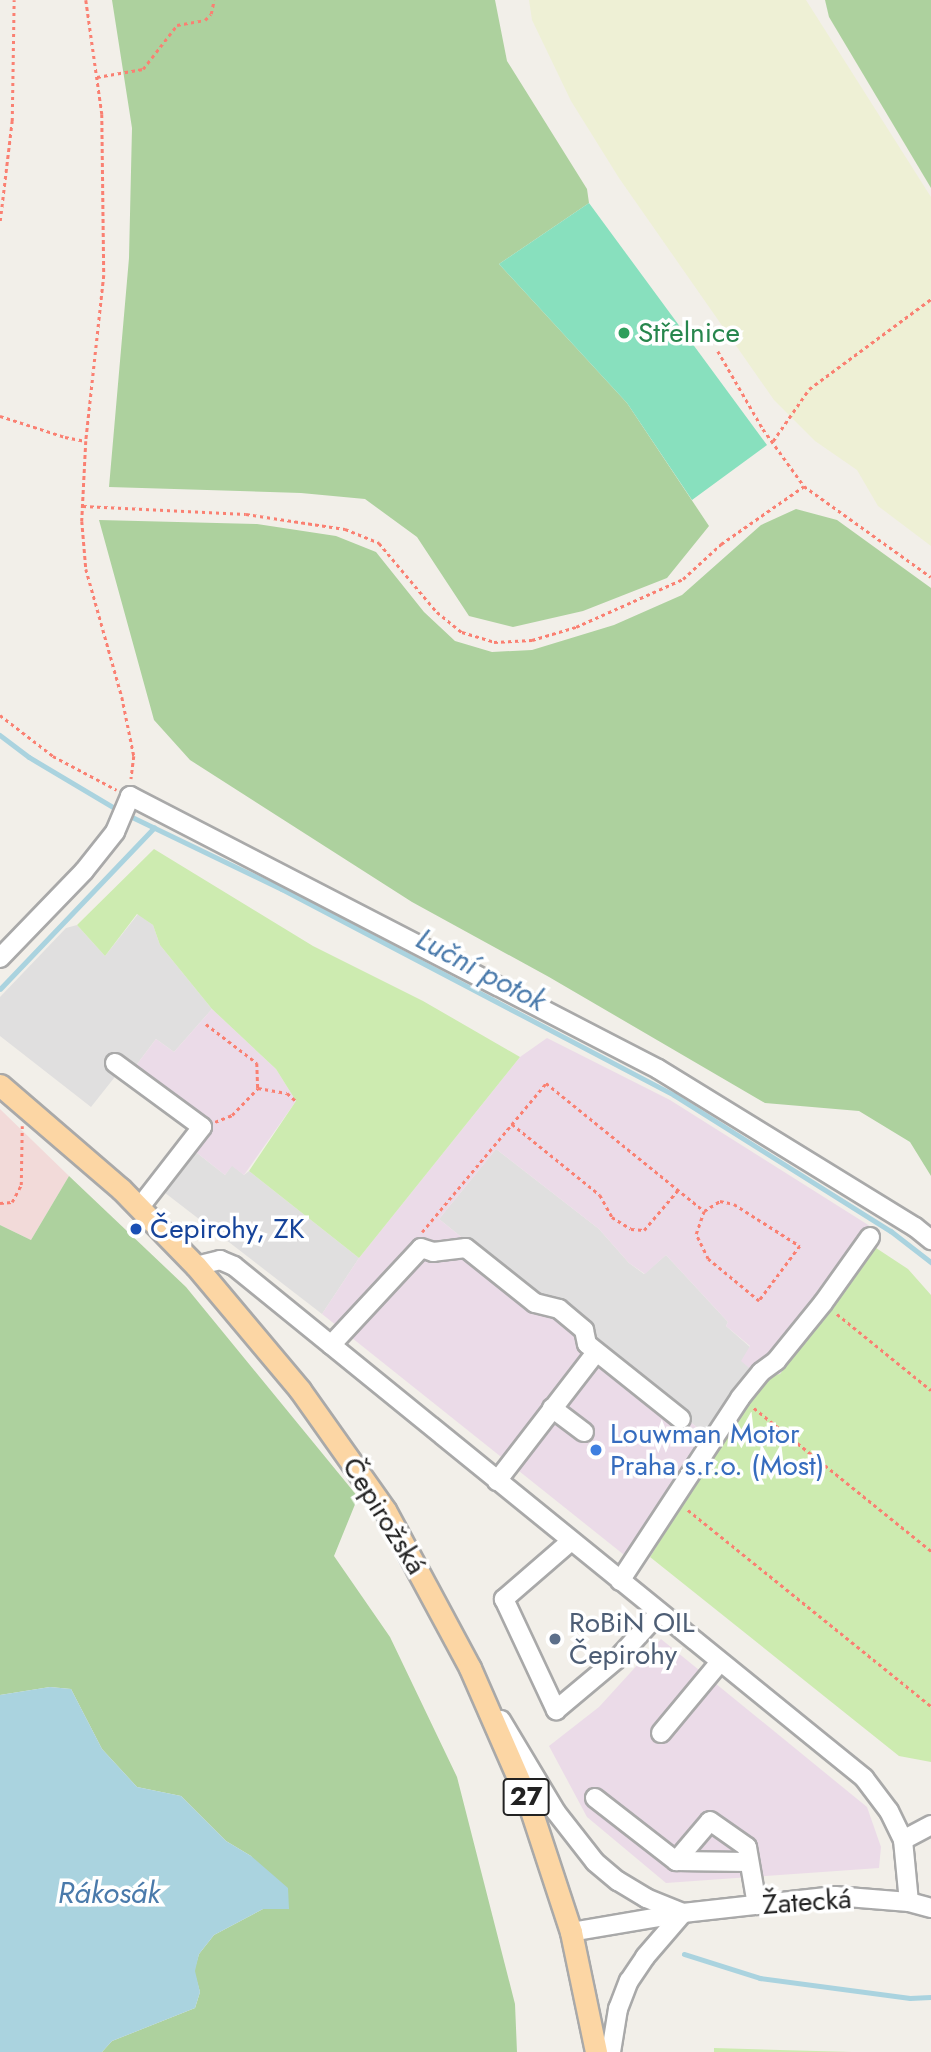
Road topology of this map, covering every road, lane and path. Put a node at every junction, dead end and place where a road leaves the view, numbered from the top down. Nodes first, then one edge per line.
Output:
1 (14, 0) edge
2 (86, 0) edge
3 (214, 0) edge
4 (97, 77) junction
5 (0, 221) edge
6 (931, 299) edge
7 (718, 351) dead end
8 (0, 416) edge
9 (86, 440) junction
10 (773, 442) junction
11 (804, 486) junction
12 (83, 506) junction
13 (931, 577) edge
14 (0, 715) edge
15 (130, 796) junction
16 (0, 958) edge
17 (206, 1024) dead end
18 (115, 1063) dead end
19 (0, 1085) edge
20 (258, 1088) junction
21 (296, 1101) dead end
22 (33, 1111) junction
23 (512, 1124) junction
24 (202, 1127) junction
25 (678, 1189) junction
26 (0, 1203) edge
27 (140, 1207) junction
28 (704, 1210) junction
29 (870, 1237) dead end
30 (931, 1240) edge
31 (421, 1248) junction
32 (196, 1266) junction
33 (823, 1303) junction
34 (331, 1345) junction
35 (591, 1359) dead end
36 (931, 1390) edge
37 (740, 1398) junction
38 (552, 1408) junction
39 (681, 1419) dead end
40 (584, 1432) dead end
41 (497, 1481) junction
42 (674, 1499) junction
43 (571, 1541) junction
44 (931, 1550) edge
45 (620, 1581) junction
46 (659, 1612) junction
47 (720, 1661) junction
48 (470, 1668) junction
49 (931, 1706) edge
50 (661, 1733) dead end
51 (596, 1798) dead end
52 (931, 1825) edge
53 (903, 1840) junction
54 (677, 1861) junction
55 (749, 1862) junction
56 (909, 1902) junction
57 (757, 1905) junction
58 (931, 1908) edge
59 (683, 1913) junction
60 (571, 1932) junction
61 (596, 2052) edge
62 (611, 2052) edge

1 - 5 path
2 - 4 path
3 - 4 path
4 - 9 path
6 - 10 path
7 - 10 path
8 - 9 path
9 - 12 path
10 - 11 path
11 - 12 path
11 - 13 path
12 - 15 path
14 - 15 path
15 - 16 street
15 - 30 street
17 - 20 path
18 - 24 street
19 - 22 main road, Čepirožská / 27
20 - 21 path
20 - 24 path
22 - 26 path
22 - 27 main road, Čepirožská / 27
23 - 25 path
23 - 25 path
23 - 31 path
24 - 27 street
25 - 28 path
27 - 32 main road, Čepirožská / 27
28 - 28 path
29 - 33 street
31 - 34 street
31 - 39 street
32 - 34 street
32 - 48 main road, Čepirožská / 27
33 - 36 path
33 - 37 street
34 - 41 street
35 - 38 street
37 - 42 street
37 - 44 path
38 - 40 street
38 - 41 street
41 - 43 street
42 - 45 street
42 - 49 path
43 - 45 street
43 - 46 street
45 - 46 street
46 - 47 street
47 - 50 street
47 - 53 street
48 - 59 street
48 - 60 main road, Čepirožská / 27
51 - 54 street
52 - 53 street
53 - 56 street
54 - 55 street
54 - 55 street
55 - 57 street
56 - 57 street, Žatecká
56 - 58 street, Žatecká
57 - 59 street, Žatecká
59 - 60 street, Žatecká
59 - 62 street
60 - 61 main road, Čepirožská / 27

